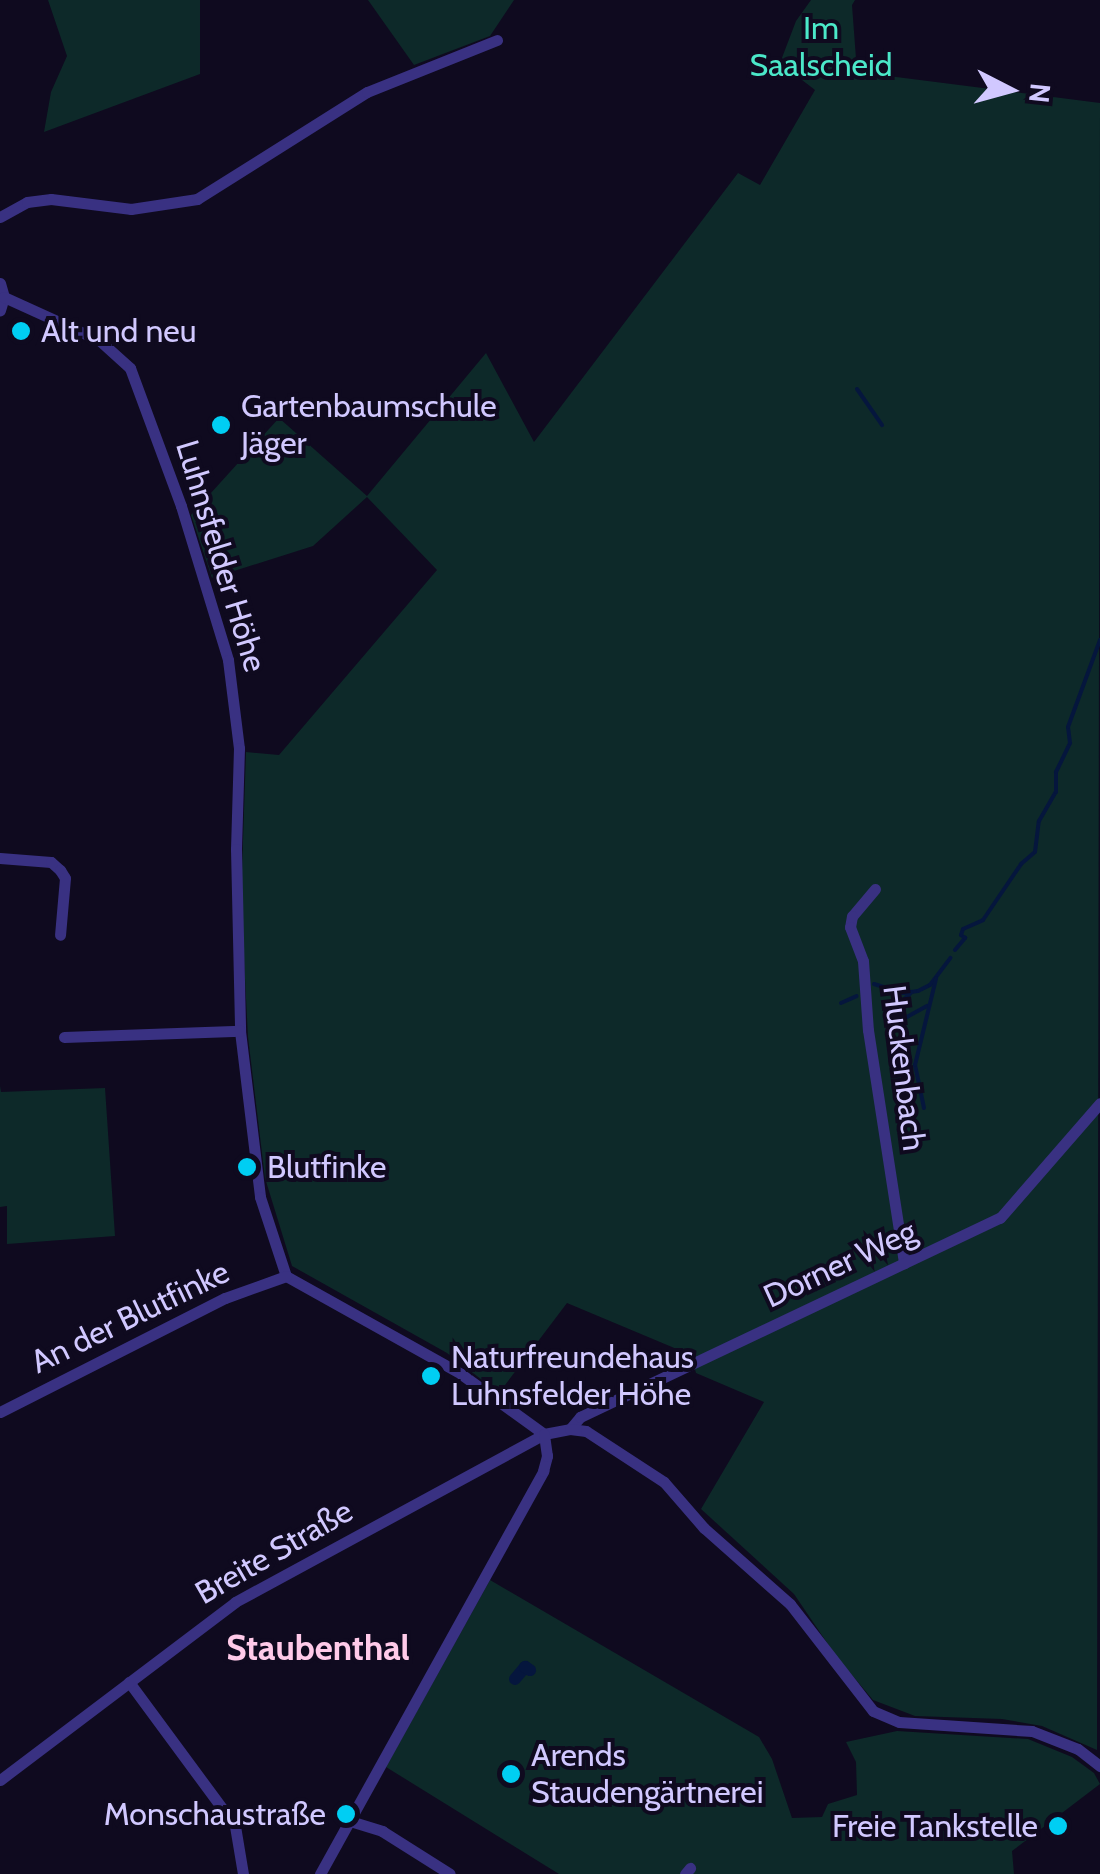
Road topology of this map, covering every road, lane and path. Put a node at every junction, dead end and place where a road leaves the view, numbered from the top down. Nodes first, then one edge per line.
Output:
1 (497, 40) dead end
2 (0, 217) edge
3 (0, 283) edge
4 (2, 304) edge
5 (0, 858) edge
6 (876, 889) dead end
7 (60, 935) dead end
8 (240, 1030) junction
9 (64, 1036) dead end
10 (1100, 1103) edge
11 (904, 1264) junction
12 (286, 1276) junction
13 (0, 1412) edge
14 (570, 1428) junction
15 (544, 1434) junction
16 (129, 1682) junction
17 (1100, 1766) edge
18 (0, 1780) edge
19 (350, 1821) junction
20 (243, 1874) edge
21 (320, 1874) edge
22 (450, 1874) edge

1 - 2 street
3 - 4 street
4 - 8 street, Luhnsfelder Höhe
5 - 7 street
6 - 11 street, Huckenbach
8 - 9 street
8 - 12 street, Luhnsfelder Höhe
10 - 11 street, Dorner Weg
11 - 14 street, Dorner Weg
12 - 13 street, An der Blutfinke
12 - 15 street
14 - 15 street, Dorner Weg
14 - 17 street
15 - 16 street, Breite Straße
15 - 19 street
16 - 18 street, Breite Straße
16 - 20 street
19 - 21 street
19 - 22 street

